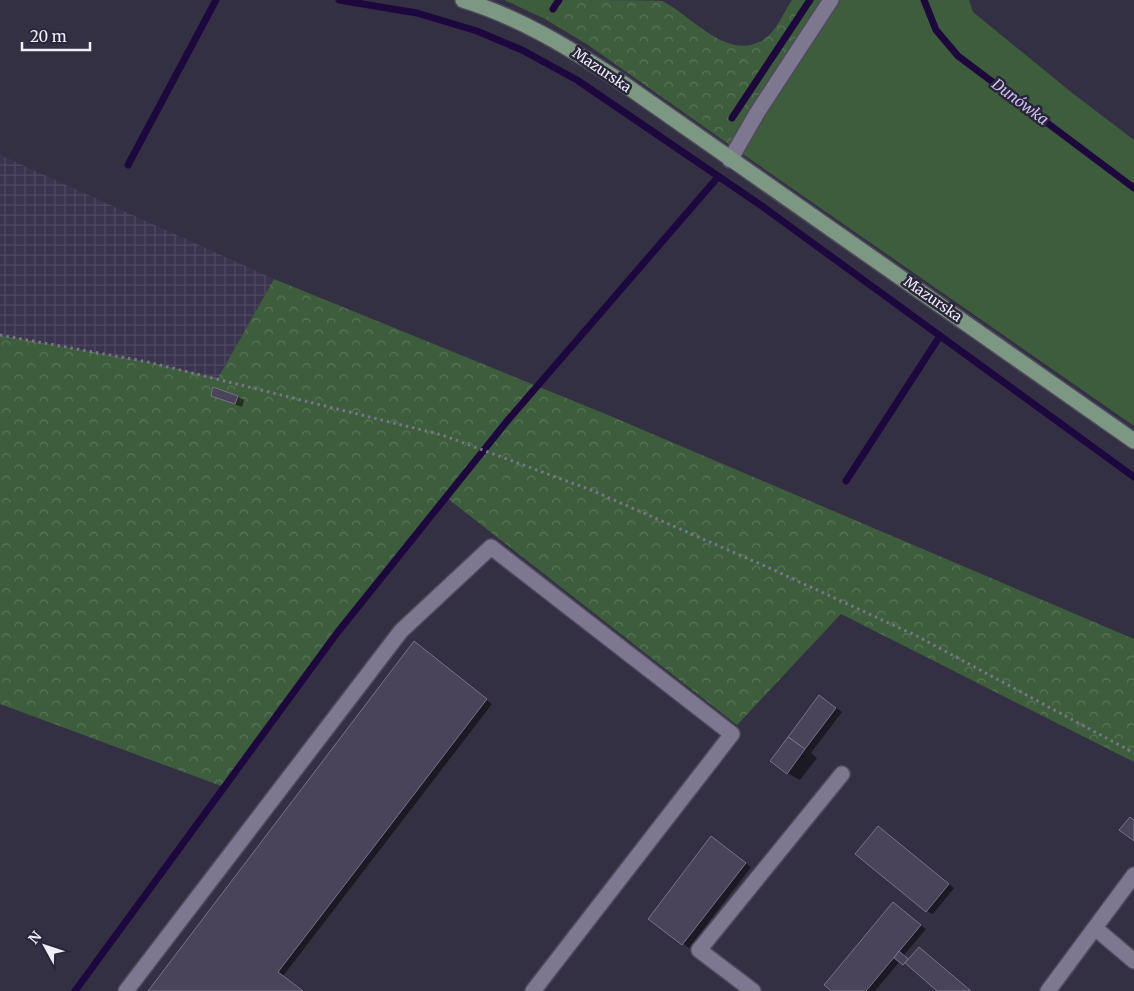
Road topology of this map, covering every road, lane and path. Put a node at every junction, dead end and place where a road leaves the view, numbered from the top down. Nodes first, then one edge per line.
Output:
1 (463, 0) edge
2 (831, 0) edge
3 (730, 160) junction
4 (0, 335) edge
5 (1134, 441) edge
6 (1134, 753) edge
7 (842, 774) dead end
8 (1134, 875) edge
9 (1095, 928) junction
10 (1134, 961) edge
11 (126, 991) edge
12 (533, 991) edge
13 (753, 991) edge
14 (1048, 991) edge

1 - 3 main road, Mazurska
2 - 3 lane
3 - 5 main road, Mazurska
4 - 6 path
7 - 13 lane
8 - 9 lane
9 - 10 lane
9 - 14 lane
11 - 12 lane

